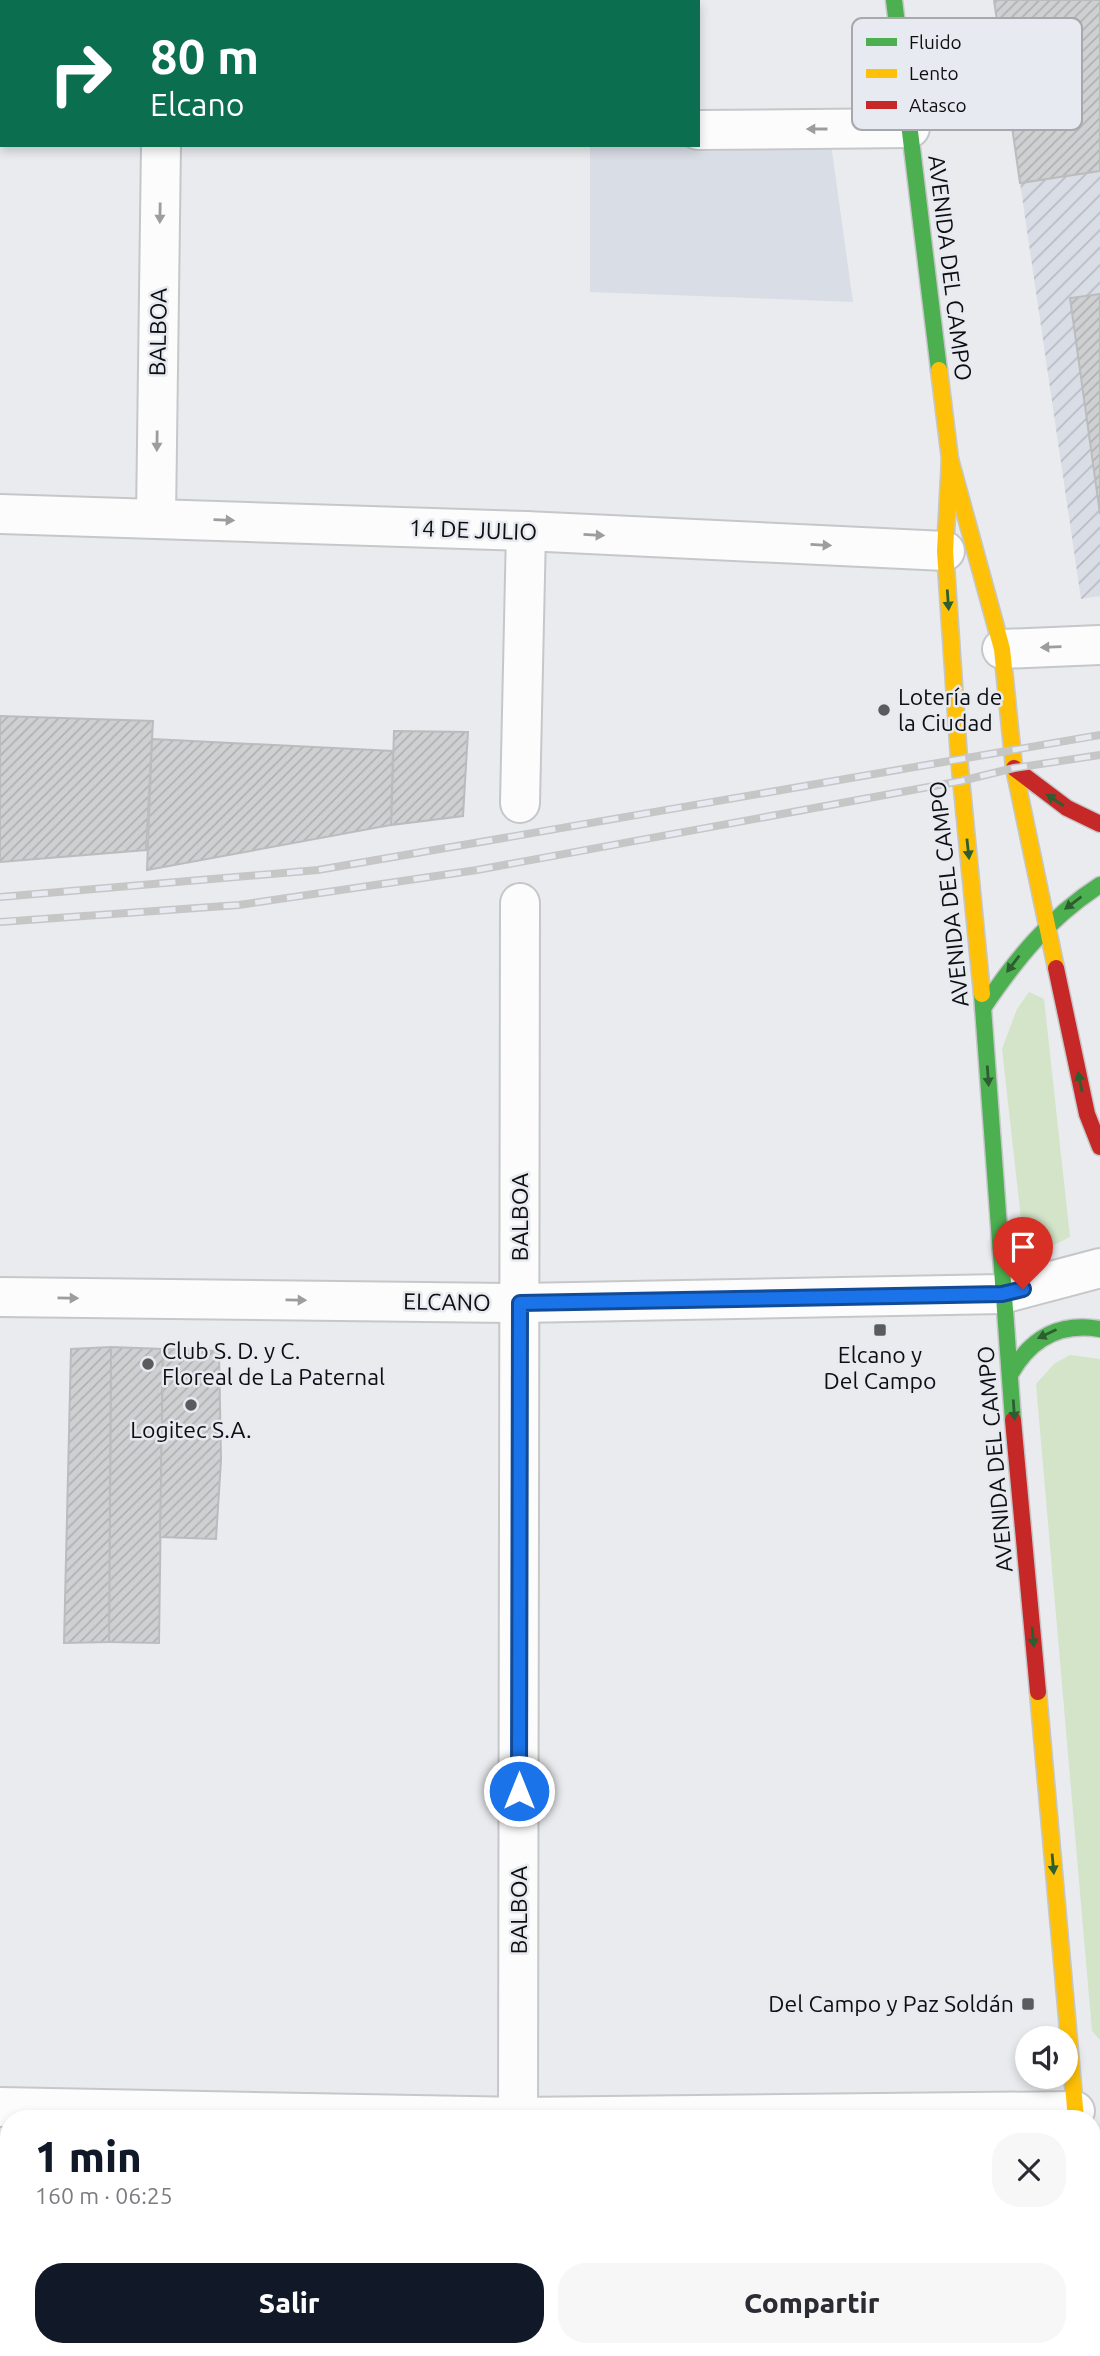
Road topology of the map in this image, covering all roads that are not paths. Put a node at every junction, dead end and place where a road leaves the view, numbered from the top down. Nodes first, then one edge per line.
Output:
1 (894, 0) edge
2 (896, 18) edge
3 (852, 129) edge
4 (700, 130) edge
5 (910, 130) edge
6 (161, 147) edge
7 (950, 459) junction
8 (0, 514) edge
9 (156, 518) junction
10 (526, 531) junction
11 (945, 551) junction
12 (1100, 645) edge
13 (1002, 649) junction
14 (1014, 768) junction
15 (520, 803) dead end
16 (1100, 824) edge
17 (1100, 886) edge
18 (520, 903) dead end
19 (1048, 923) junction
20 (983, 1008) junction
21 (1100, 1147) edge
22 (1100, 1268) edge
23 (1002, 1294) junction
24 (0, 1297) edge
25 (520, 1303) junction
26 (1100, 1329) edge
27 (1011, 1373) junction
28 (0, 2107) edge
29 (141, 2110) edge
30 (518, 2110) edge
31 (1080, 2110) edge

1 - 2 main road, AVENIDA DEL CAMPO
3 -> 4 street
5 - 7 main road, AVENIDA DEL CAMPO
6 -> 9 street, BALBOA
7 - 11 main road, AVENIDA DEL CAMPO
7 - 13 main road, AVENIDA DEL CAMPO
8 - 9 street, 14 DE JULIO
9 -> 10 street, 14 DE JULIO
10 -> 11 street, 14 DE JULIO
10 - 15 street
11 -> 20 main road, AVENIDA DEL CAMPO
12 -> 13 street
13 - 14 main road, AVENIDA DEL CAMPO
16 -> 14 main road
14 - 19 main road, AVENIDA DEL CAMPO
17 -> 19 main road
18 - 25 street, BALBOA
19 -> 20 main road
21 -> 19 main road, AVENIDA DEL CAMPO
20 -> 23 main road, AVENIDA DEL CAMPO
22 - 23 street, ELCANO
23 - 25 street, ELCANO
23 - 27 main road, AVENIDA DEL CAMPO
24 -> 25 street, ELCANO
25 - 30 street, BALBOA
26 -> 27 main road
27 -> 31 main road, AVENIDA DEL CAMPO
28 - 29 street

